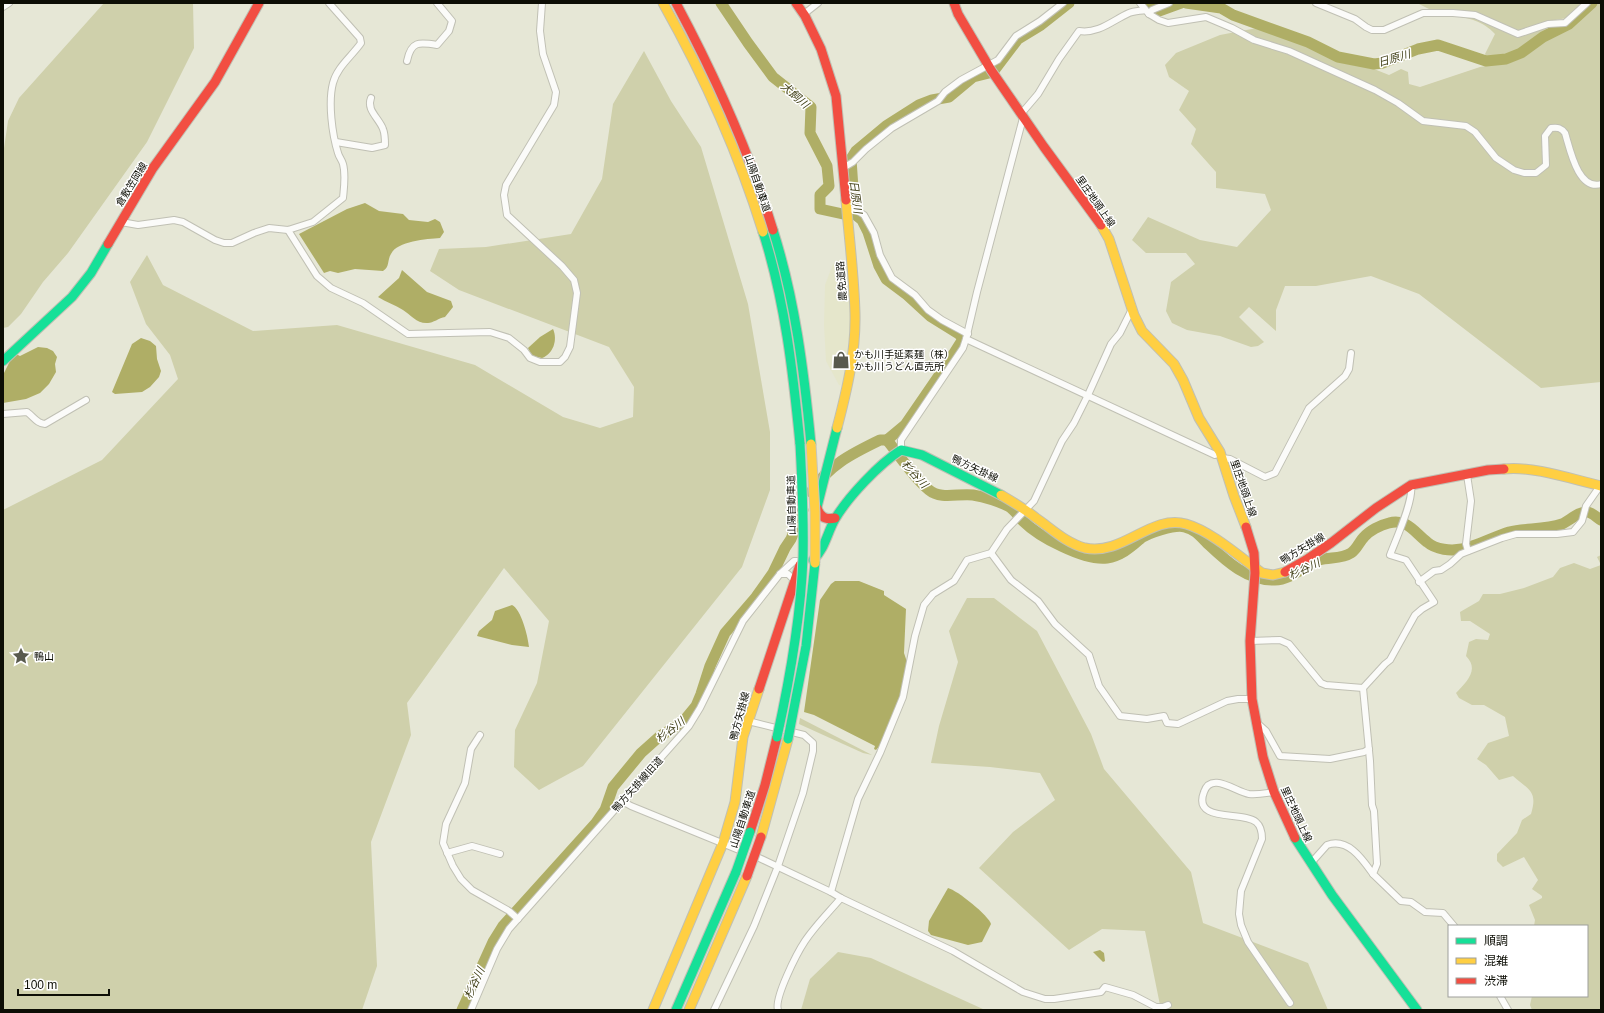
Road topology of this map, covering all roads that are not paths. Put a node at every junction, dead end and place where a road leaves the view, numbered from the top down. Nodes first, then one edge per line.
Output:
1 (259, 3) edge
2 (329, 3) edge
3 (438, 3) edge
4 (542, 3) edge
5 (663, 3) edge
6 (676, 3) edge
7 (796, 3) edge
8 (818, 3) edge
9 (954, 3) edge
10 (1063, 3) edge
11 (1140, 3) edge
12 (1169, 3) edge
13 (1316, 3) edge
14 (1587, 3) edge
15 (1150, 10) junction
16 (804, 14) junction
17 (407, 61) dead end
18 (991, 70) junction
19 (370, 98) dead end
20 (1022, 116) junction
21 (336, 142) junction
22 (845, 167) junction
23 (1601, 184) edge
24 (848, 211) junction
25 (121, 222) junction
26 (288, 230) junction
27 (1132, 309) junction
28 (967, 336) junction
29 (1351, 353) dead end
30 (3, 361) edge
31 (1088, 395) junction
32 (86, 400) dead end
33 (3, 414) edge
34 (898, 452) junction
35 (1221, 455) junction
36 (1467, 475) junction
37 (1411, 485) junction
38 (1600, 486) edge
39 (817, 508) junction
40 (1025, 512) junction
41 (835, 518) junction
42 (1467, 549) junction
43 (990, 553) junction
44 (802, 561) junction
45 (1255, 571) junction
46 (780, 574) junction
47 (795, 581) junction
48 (1420, 582) junction
49 (1250, 641) junction
50 (1363, 688) junction
51 (1252, 699) junction
52 (748, 721) junction
53 (1256, 722) junction
54 (480, 735) dead end
55 (1369, 749) junction
56 (1274, 792) junction
57 (622, 801) junction
58 (723, 843) junction
59 (447, 853) junction
60 (500, 854) dead end
61 (1311, 862) junction
62 (778, 866) junction
63 (1373, 874) junction
64 (832, 892) junction
65 (841, 898) junction
66 (517, 918) junction
67 (1453, 925) edge
68 (1501, 997) edge
69 (1290, 1002) dead end
70 (1168, 1005) dead end
71 (472, 1010) edge
72 (653, 1010) edge
73 (676, 1010) edge
74 (689, 1010) edge
75 (714, 1010) edge
76 (778, 1010) edge
77 (1418, 1010) edge
78 (1508, 1010) edge

1 - 25 main road, 倉敷笠岡線
2 - 21 street
3 - 17 street
4 - 26 street
5 - 73 main road, 山陽自動車道, bridge
6 - 74 main road, 山陽自動車道, bridge
7 - 16 main road, 農免道路
8 - 16 street
9 - 18 main road, 里庄地頭上線
10 - 18 street
11 - 15 street
12 - 15 street
13 - 14 street
15 - 20 street
15 - 23 street
16 - 22 main road, 農免道路
18 - 20 main road, 里庄地頭上線
18 - 22 street
19 - 21 street
20 - 27 main road, 里庄地頭上線
20 - 28 street
21 - 26 street
22 - 24 main road, 農免道路
24 - 28 street
24 - 39 main road, 農免道路
25 - 26 street
25 - 30 main road, 倉敷笠岡線
27 - 31 street
27 - 35 main road, 里庄地頭上線
28 - 31 street
28 - 34 street
29 - 35 street
31 - 35 street
31 - 40 street
32 - 33 street
34 - 40 main road, 鴨方矢掛線
34 - 41 main road
35 - 45 main road, 里庄地頭上線
36 - 37 main road, 鴨方矢掛線
36 - 38 main road, 鴨方矢掛線
36 - 42 street
37 - 45 main road, 鴨方矢掛線
37 - 48 street
38 - 42 street
39 - 41 main road
39 - 44 main road, 農免道路
40 - 43 street
40 - 45 main road, 鴨方矢掛線
41 - 44 main road
42 - 48 street
43 - 51 street
43 - 64 street
44 - 46 street, 鴨方矢掛線旧道
44 - 47 main road, 鴨方矢掛線
45 - 49 main road, 里庄地頭上線
46 - 47 street
46 - 57 street, 鴨方矢掛線旧道
47 - 52 main road, 鴨方矢掛線
48 - 50 street
49 - 50 street
49 - 51 main road, 里庄地頭上線
50 - 55 street
51 - 53 main road, 里庄地頭上線
52 - 58 main road, 鴨方矢掛線
52 - 62 street
53 - 55 street
53 - 56 main road, 里庄地頭上線
54 - 59 street
55 - 63 street
56 - 61 main road, 里庄地頭上線
56 - 69 street
57 - 58 street
57 - 66 street, 鴨方矢掛線旧道
58 - 62 street
58 - 72 main road, 鴨方矢掛線
59 - 60 street
59 - 66 street
61 - 63 street
61 - 77 main road, 里庄地頭上線
62 - 64 street
62 - 75 street
63 - 67 street
64 - 65 street
65 - 70 street
65 - 76 street
66 - 71 street, 鴨方矢掛線旧道
68 - 78 street

